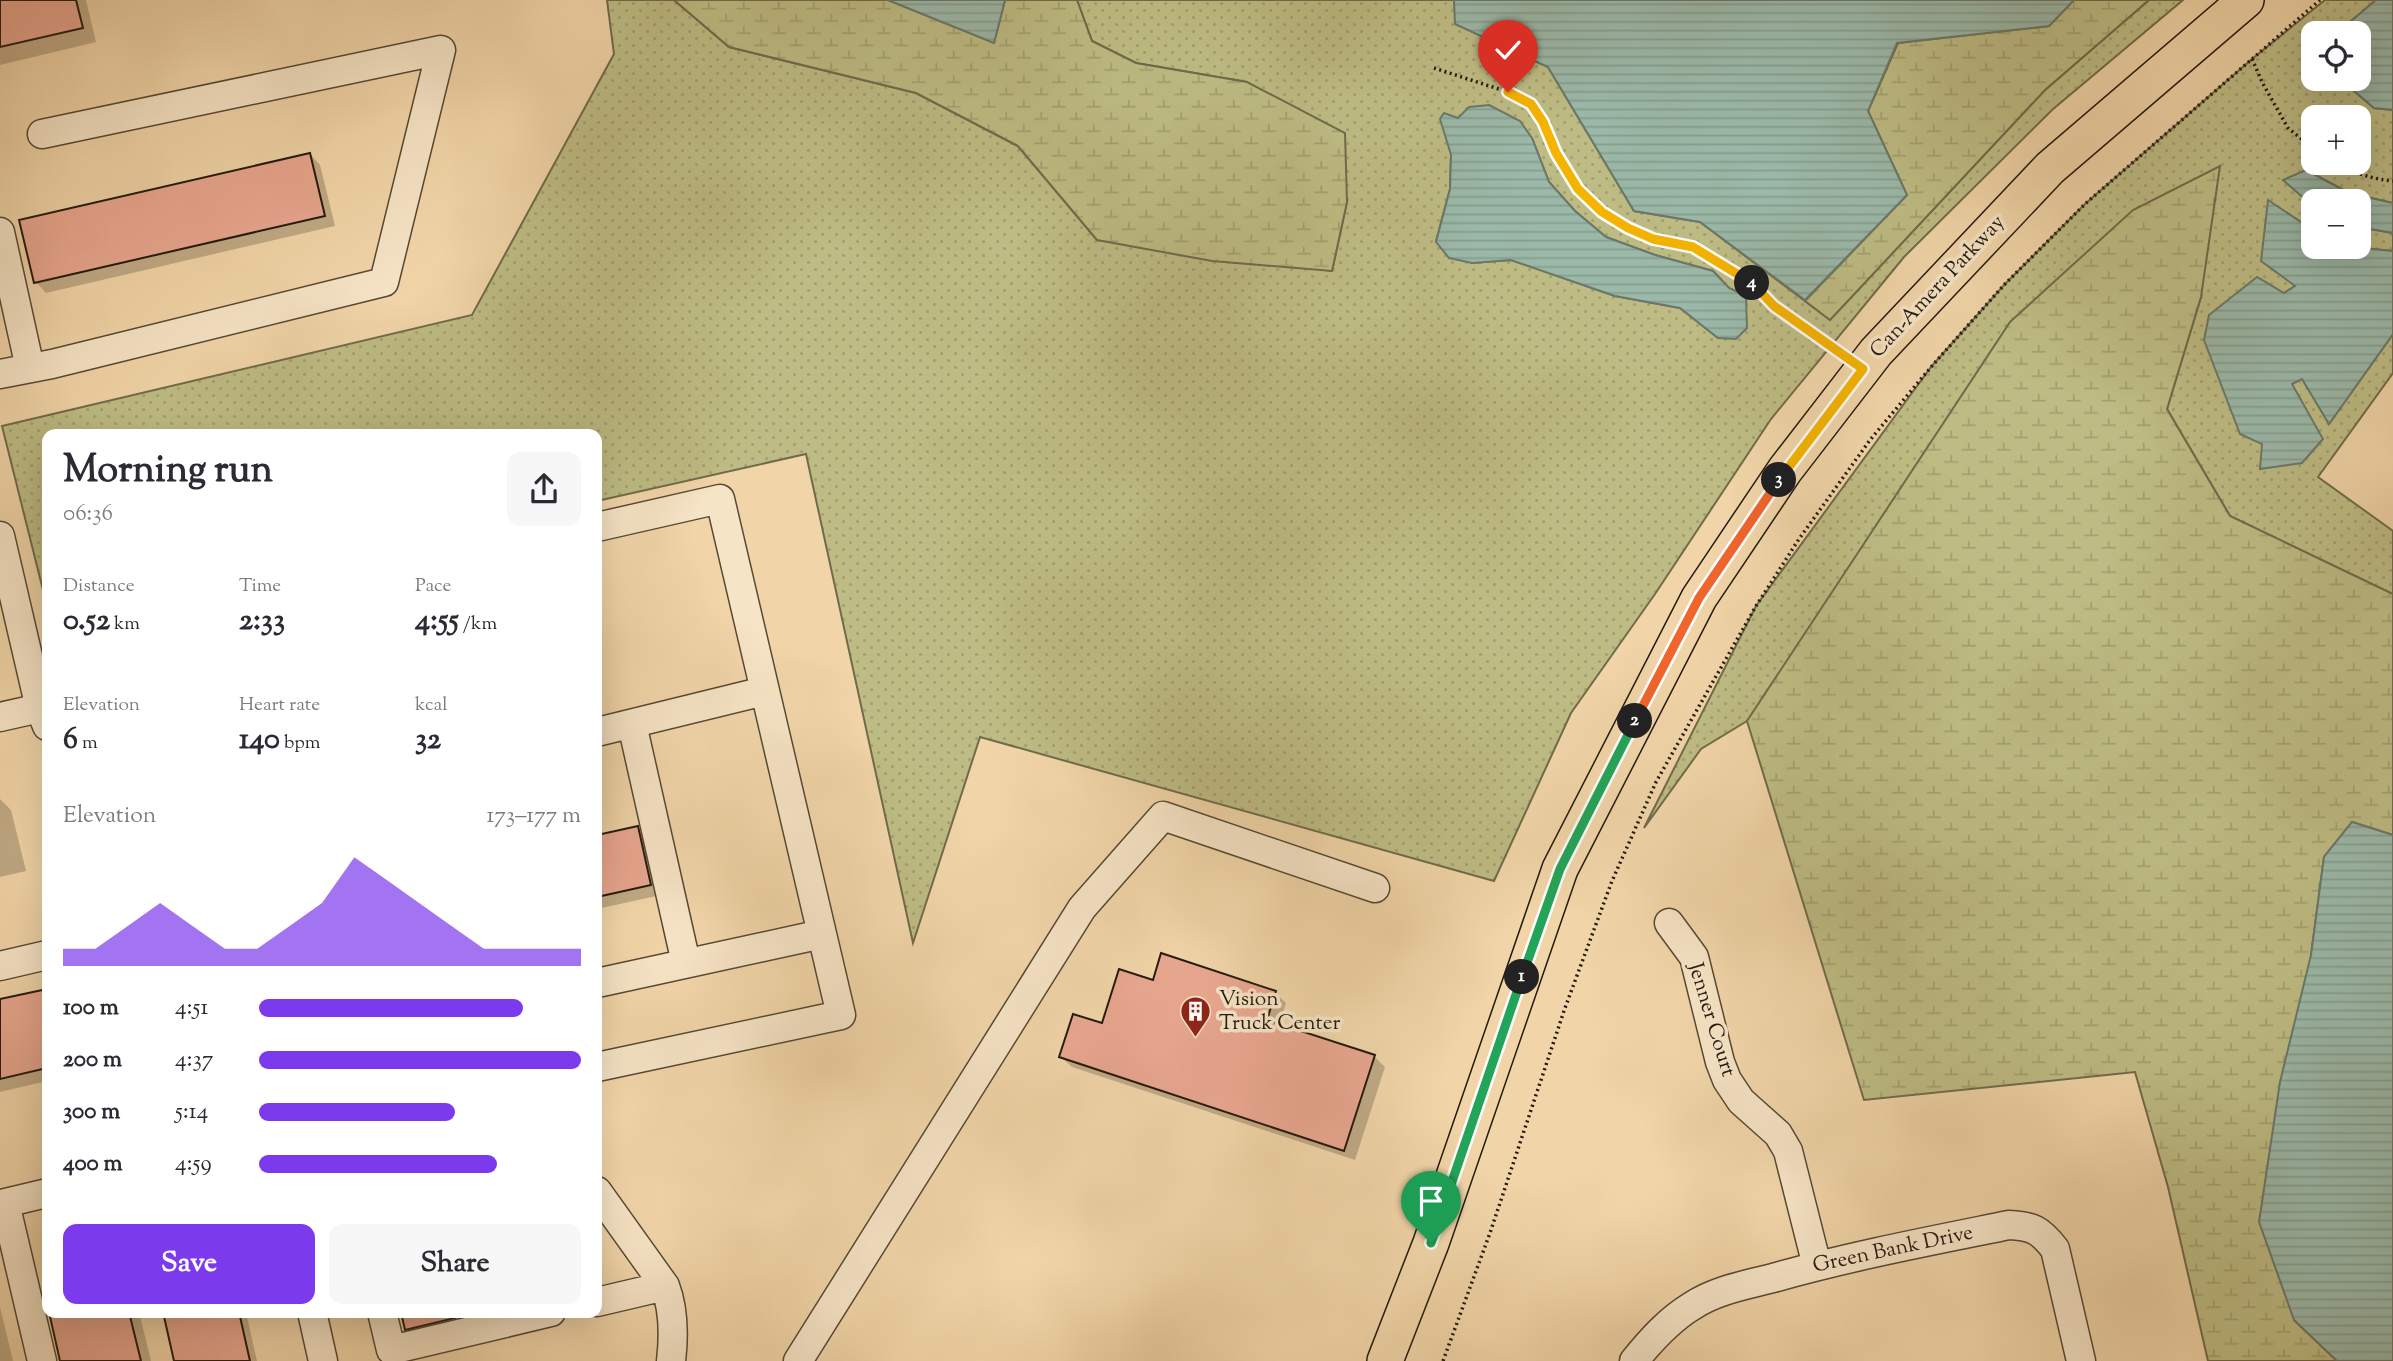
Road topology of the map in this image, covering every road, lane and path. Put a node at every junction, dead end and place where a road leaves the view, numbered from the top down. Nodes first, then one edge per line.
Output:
1 (2246, 0) edge
2 (2320, 0) edge
3 (2252, 59) junction
4 (1434, 68) dead end
5 (41, 134) dead end
6 (2301, 138) edge
7 (2362, 175) edge
8 (2393, 181) edge
9 (0, 233) edge
10 (30, 368) junction
11 (1863, 369) junction
12 (0, 374) edge
13 (602, 526) edge
14 (0, 536) edge
15 (764, 691) junction
16 (42, 713) edge
17 (0, 717) edge
18 (42, 717) edge
19 (632, 724) junction
20 (602, 731) edge
21 (1375, 888) dead end
22 (1669, 923) dead end
23 (822, 934) junction
24 (42, 956) edge
25 (685, 963) junction
26 (0, 966) edge
27 (602, 982) edge
28 (602, 1065) edge
29 (42, 1194) edge
30 (602, 1198) edge
31 (1817, 1265) junction
32 (666, 1286) junction
33 (602, 1301) edge
34 (313, 1318) edge
35 (383, 1318) edge
36 (526, 1318) edge
37 (42, 1361) edge
38 (323, 1361) edge
39 (671, 1361) edge
40 (798, 1361) edge
41 (1385, 1361) edge
42 (1443, 1361) edge
43 (1634, 1361) edge
44 (2081, 1361) edge

1 - 11 main road, Can-Amera Parkway
2 - 3 path
3 - 6 path
3 - 42 path
4 - 11 path
5 - 10 street
7 - 8 path
9 - 10 street
10 - 12 street
11 - 41 main road, Can-Amera Parkway
13 - 15 street
14 - 16 street
15 - 19 street
15 - 23 street
17 - 18 street
19 - 20 street
19 - 25 street
21 - 40 street
22 - 31 street, Jenner Court
23 - 25 street
23 - 28 street
24 - 26 street
25 - 27 street
29 - 37 street
30 - 32 street
31 - 43 street, Green Bank Drive
31 - 44 street, Green Bank Drive
32 - 33 street
32 - 39 street
34 - 38 street
35 - 36 street

